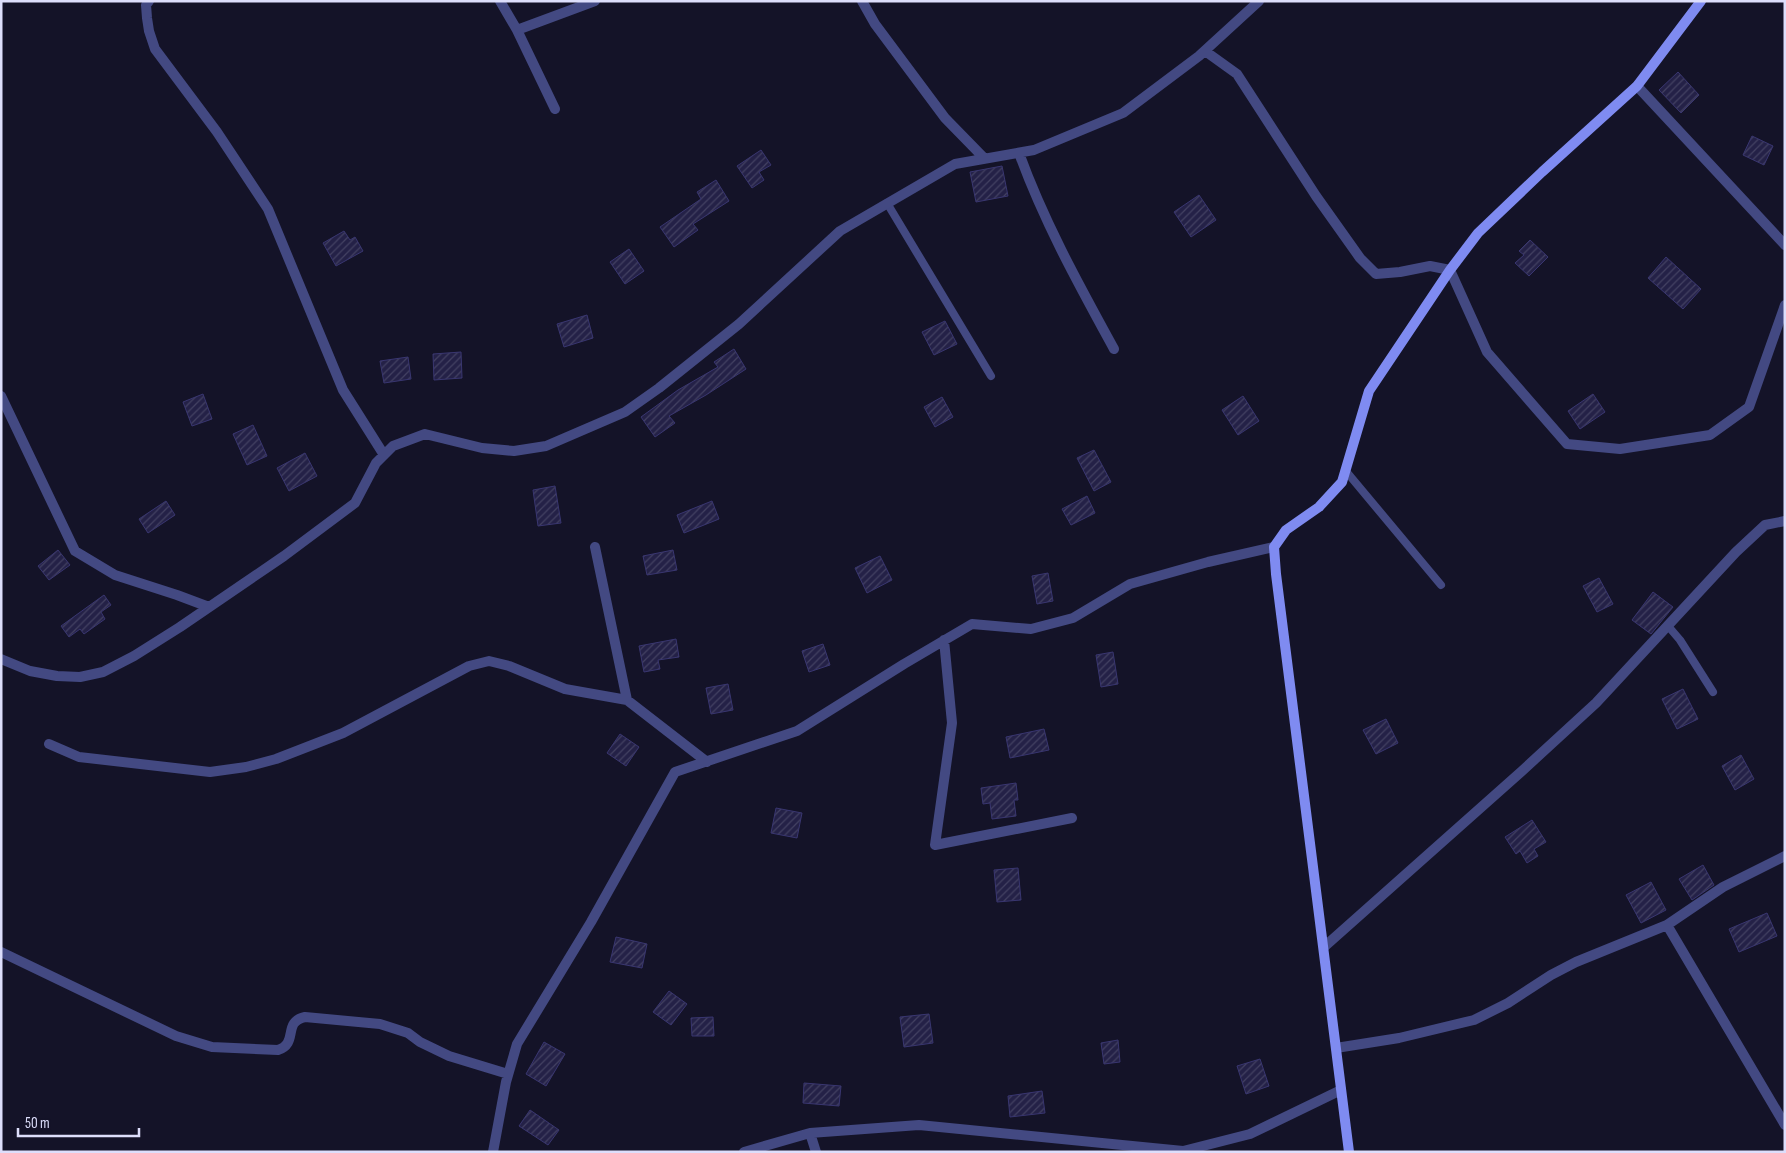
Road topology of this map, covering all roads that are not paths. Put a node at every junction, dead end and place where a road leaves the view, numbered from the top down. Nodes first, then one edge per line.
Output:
1 (149, 1) edge
2 (500, 1) edge
3 (595, 1) edge
4 (862, 1) edge
5 (1259, 1) edge
6 (1701, 1) edge
7 (517, 30) junction
8 (1205, 51) junction
9 (1636, 86) junction
10 (555, 109) dead end
11 (1019, 153) junction
12 (984, 159) junction
13 (886, 203) junction
14 (1785, 245) edge
15 (1450, 270) junction
16 (1785, 305) edge
17 (1114, 349) dead end
18 (991, 376) dead end
19 (1, 396) edge
20 (384, 455) junction
21 (1345, 470) junction
22 (1785, 521) edge
23 (1274, 546) junction
24 (595, 548) dead end
25 (1441, 585) dead end
26 (209, 608) junction
27 (1668, 626) junction
28 (944, 640) junction
29 (1, 659) edge
30 (1713, 692) dead end
31 (628, 700) junction
32 (49, 744) dead end
33 (707, 762) junction
34 (1072, 818) dead end
35 (1785, 856) edge
36 (1667, 925) junction
37 (1324, 947) junction
38 (1, 952) edge
39 (1336, 1048) junction
40 (508, 1074) junction
41 (1341, 1090) junction
42 (1785, 1125) edge
43 (810, 1132) junction
44 (493, 1152) edge
45 (744, 1152) edge
46 (816, 1152) edge
47 (1349, 1152) edge

1 - 20 street
2 - 7 street
3 - 7 street
4 - 12 street
5 - 8 street
6 - 9 street
7 - 10 street
8 - 11 street
8 - 15 street
9 - 14 street
9 - 15 street
11 - 12 street
11 - 17 street
12 - 13 street
13 - 18 lane
13 - 20 street
15 - 16 street
15 - 21 street
19 - 26 street
20 - 26 street
21 - 23 street
21 - 25 lane
22 - 27 street
23 - 28 street
23 - 37 street
24 - 31 street
26 - 29 street
27 - 30 lane
27 - 37 street
28 - 33 street
28 - 34 street
31 - 32 street
31 - 33 street
33 - 40 street
35 - 36 street
36 - 39 street
36 - 42 street
37 - 39 street
38 - 40 street
39 - 41 street
40 - 44 street
41 - 43 street
41 - 47 street
43 - 45 street
43 - 46 street

